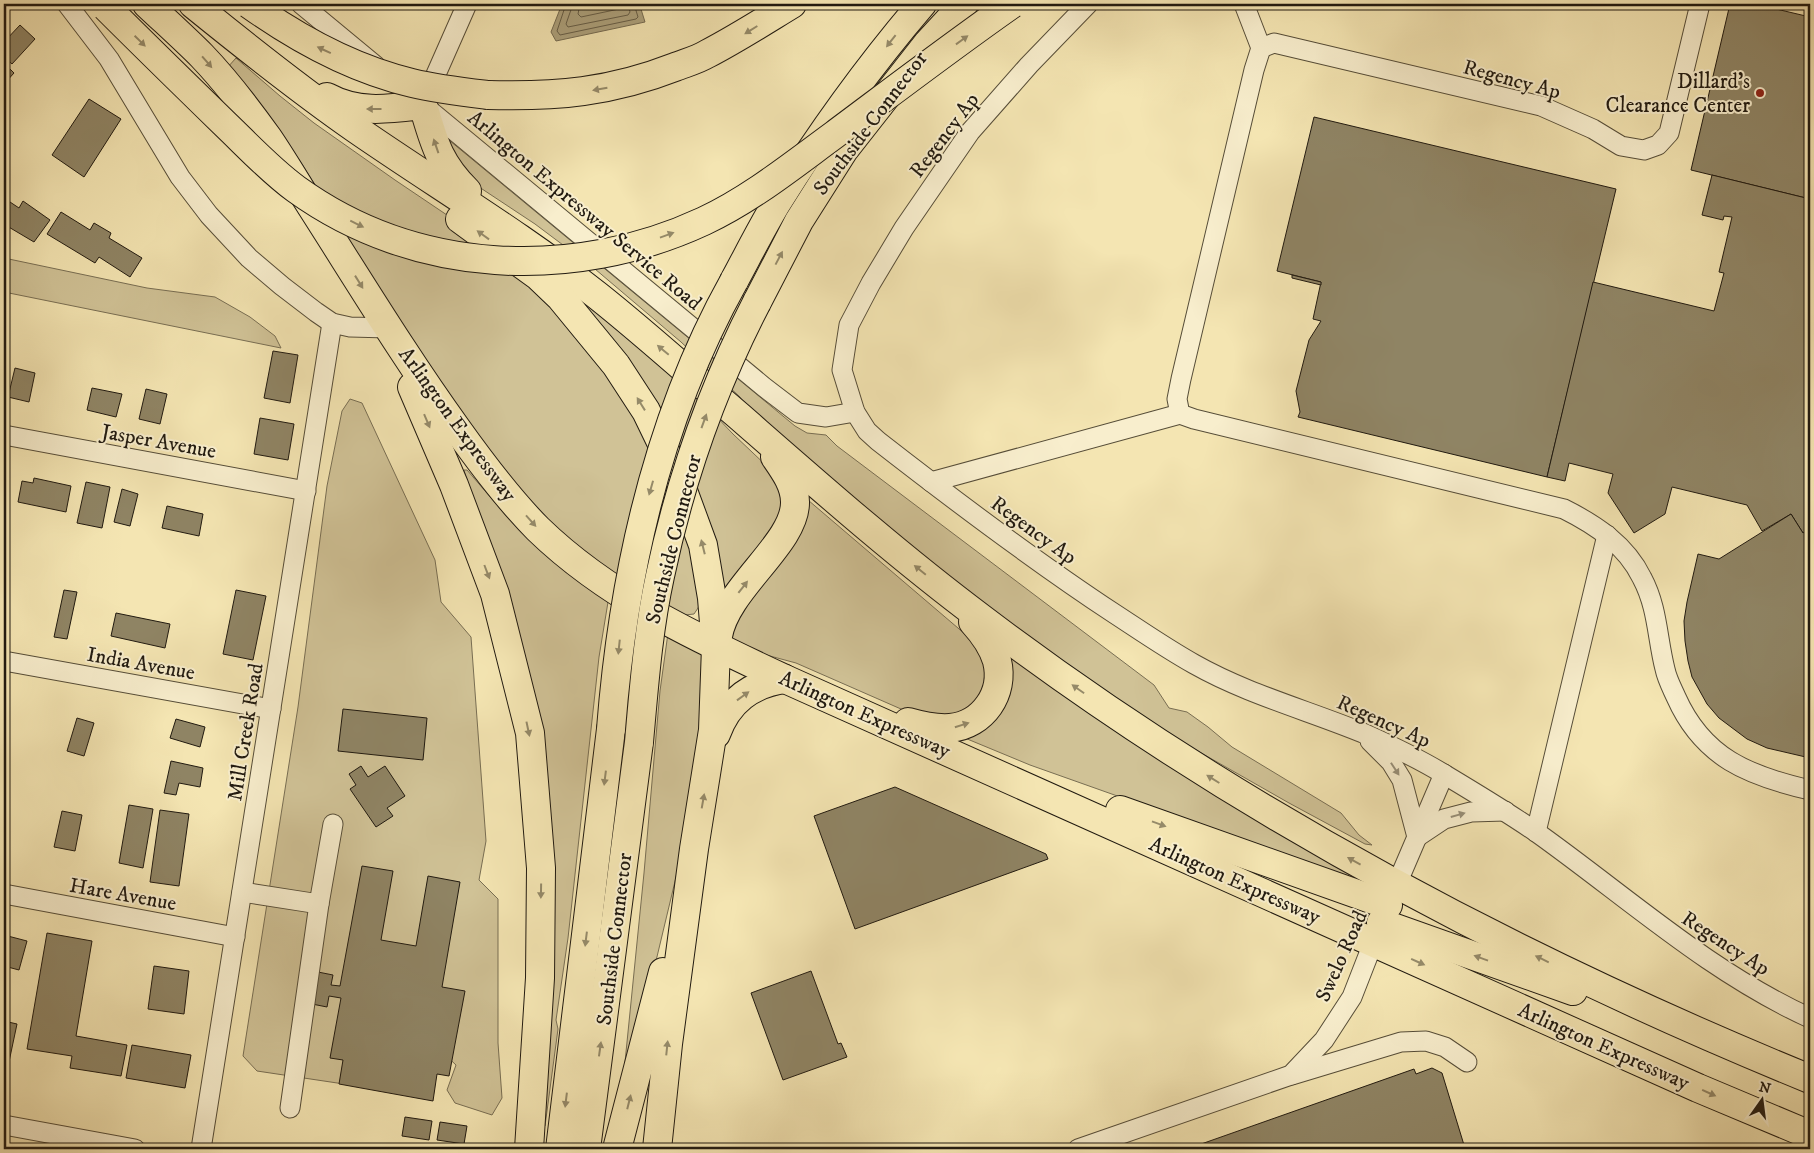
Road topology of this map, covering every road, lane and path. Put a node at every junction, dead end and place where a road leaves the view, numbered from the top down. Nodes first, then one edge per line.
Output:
1 (67, 4) edge
2 (147, 4) edge
3 (193, 4) edge
4 (249, 4) edge
5 (301, 4) edge
6 (467, 4) edge
7 (792, 4) edge
8 (922, 4) edge
9 (964, 4) edge
10 (1012, 4) edge
11 (1088, 4) edge
12 (1244, 4) edge
13 (1700, 4) edge
14 (104, 5) edge
15 (1262, 48) junction
16 (263, 61) junction
17 (423, 105) junction
18 (529, 244) junction
19 (332, 323) junction
20 (388, 328) junction
21 (855, 412) junction
22 (1180, 414) junction
23 (739, 417) junction
24 (4, 435) edge
25 (931, 482) junction
26 (306, 491) junction
27 (1607, 535) junction
28 (945, 590) junction
29 (716, 647) junction
30 (4, 661) edge
31 (785, 678) junction
32 (830, 698) junction
33 (271, 709) junction
34 (1363, 733) junction
35 (711, 752) junction
36 (964, 758) junction
37 (1444, 774) junction
38 (1810, 790) edge
39 (1504, 811) junction
40 (333, 824) dead end
41 (1536, 832) junction
42 (1416, 837) junction
43 (694, 849) junction
44 (242, 892) junction
45 (4, 894) edge
46 (319, 904) junction
47 (1385, 913) junction
48 (235, 937) junction
49 (1810, 1018) edge
50 (1758, 1057) junction
51 (1467, 1062) dead end
52 (1291, 1075) junction
53 (1810, 1079) edge
54 (290, 1108) dead end
55 (4, 1126) edge
56 (1810, 1135) edge
57 (135, 1149) edge
58 (200, 1149) edge
59 (529, 1149) edge
60 (560, 1149) edge
61 (586, 1149) edge
62 (617, 1149) edge
63 (657, 1149) edge
64 (1078, 1149) edge

1 - 19 street
2 -> 20 highway, Arlington Expressway
3 - 16 highway, Arlington Expressway
29 -> 3 highway
7 -> 4 highway, bridge
5 - 17 street, Arlington Expressway Service Road
6 - 17 street
8 -> 60 highway, Southside Connector, bridge
61 -> 9 highway, Southside Connector, bridge
14 -> 10 highway, bridge
11 - 21 street, Regency Ap
12 - 15 street
13 - 15 street, Regency Ap
15 - 22 street
17 -> 16 highway
16 - 18 highway, Arlington Expressway
18 -> 17 highway
17 - 21 street, Arlington Expressway Service Road
23 -> 18 highway, Arlington Expressway
19 - 20 street
19 - 26 street, Mill Creek Road
20 -> 29 highway, Arlington Expressway
20 -> 59 highway
21 - 25 street, Regency Ap
22 - 25 street, Regency Ap
22 - 27 street
28 -> 23 highway, Arlington Expressway
29 -> 23 highway
24 - 26 street, Jasper Avenue
25 - 34 street, Regency Ap
26 - 33 street, Mill Creek Road
27 - 38 street
27 - 41 street
32 -> 28 highway
47 -> 28 highway, Arlington Expressway
29 - 31 highway, Arlington Expressway
29 - 35 highway
30 - 33 street, India Avenue
31 - 32 highway, Arlington Expressway
35 -> 31 highway
32 - 36 highway, Arlington Expressway
33 - 44 street, Mill Creek Road
34 - 37 street, Regency Ap
34 -> 42 street
43 -> 35 highway
36 - 47 highway, Arlington Expressway
36 -> 47 highway
37 - 39 street, Regency Ap
37 - 42 street, Swelo Road
39 - 41 street, Regency Ap
42 -> 39 street
40 - 46 street
41 - 49 street, Regency Ap
42 - 47 street, Swelo Road
62 -> 43 highway
63 -> 43 highway
44 - 46 street
44 - 48 street, Mill Creek Road
45 - 48 street, Hare Avenue
46 - 54 street
50 -> 47 highway
50 -> 47 highway, Arlington Expressway
47 - 52 street, Swelo Road
47 -> 56 highway, Arlington Expressway
48 - 58 street, Mill Creek Road
50 - 53 highway, Arlington Expressway
51 - 52 street
52 - 64 street, Swelo Road
55 - 57 street

